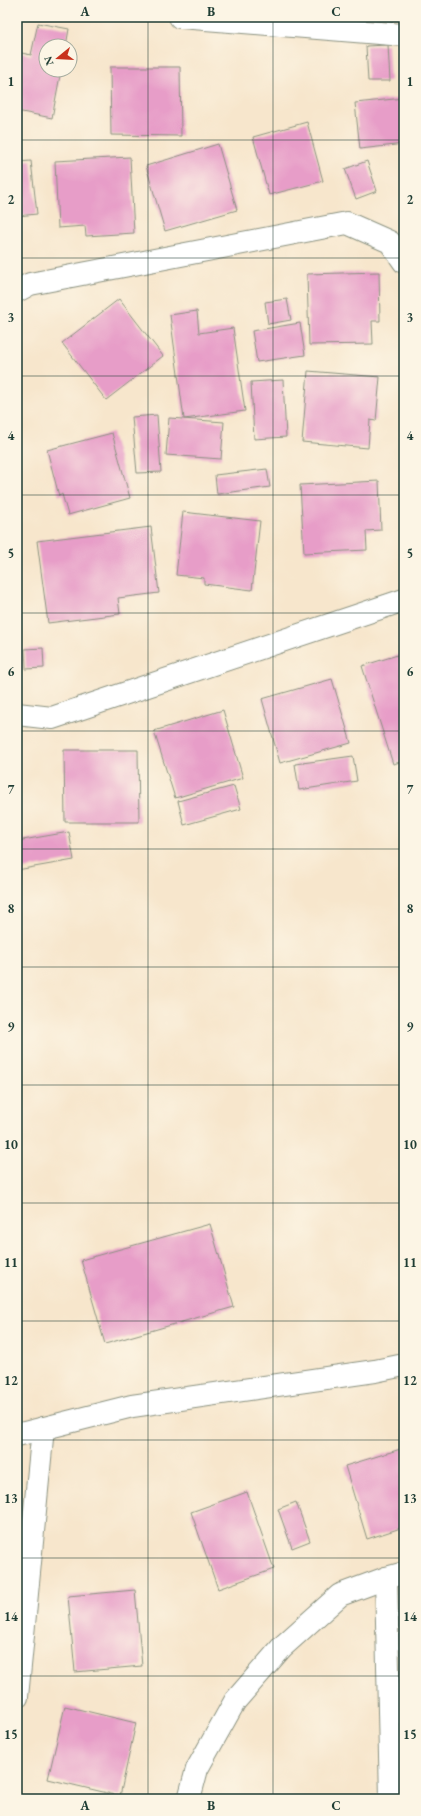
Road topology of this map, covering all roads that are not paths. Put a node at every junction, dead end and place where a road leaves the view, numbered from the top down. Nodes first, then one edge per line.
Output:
1 (180, 17) edge
2 (404, 35) edge
3 (404, 262) edge
4 (17, 291) edge
5 (404, 600) edge
6 (17, 714) edge
7 (404, 1365) edge
8 (43, 1428) junction
9 (17, 1435) edge
10 (395, 1575) edge
11 (17, 1697) edge
12 (189, 1799) edge
13 (391, 1799) edge

1 - 2 street
3 - 4 street
5 - 6 street
7 - 8 street
8 - 9 street
8 - 11 street
10 - 12 street
10 - 13 street

